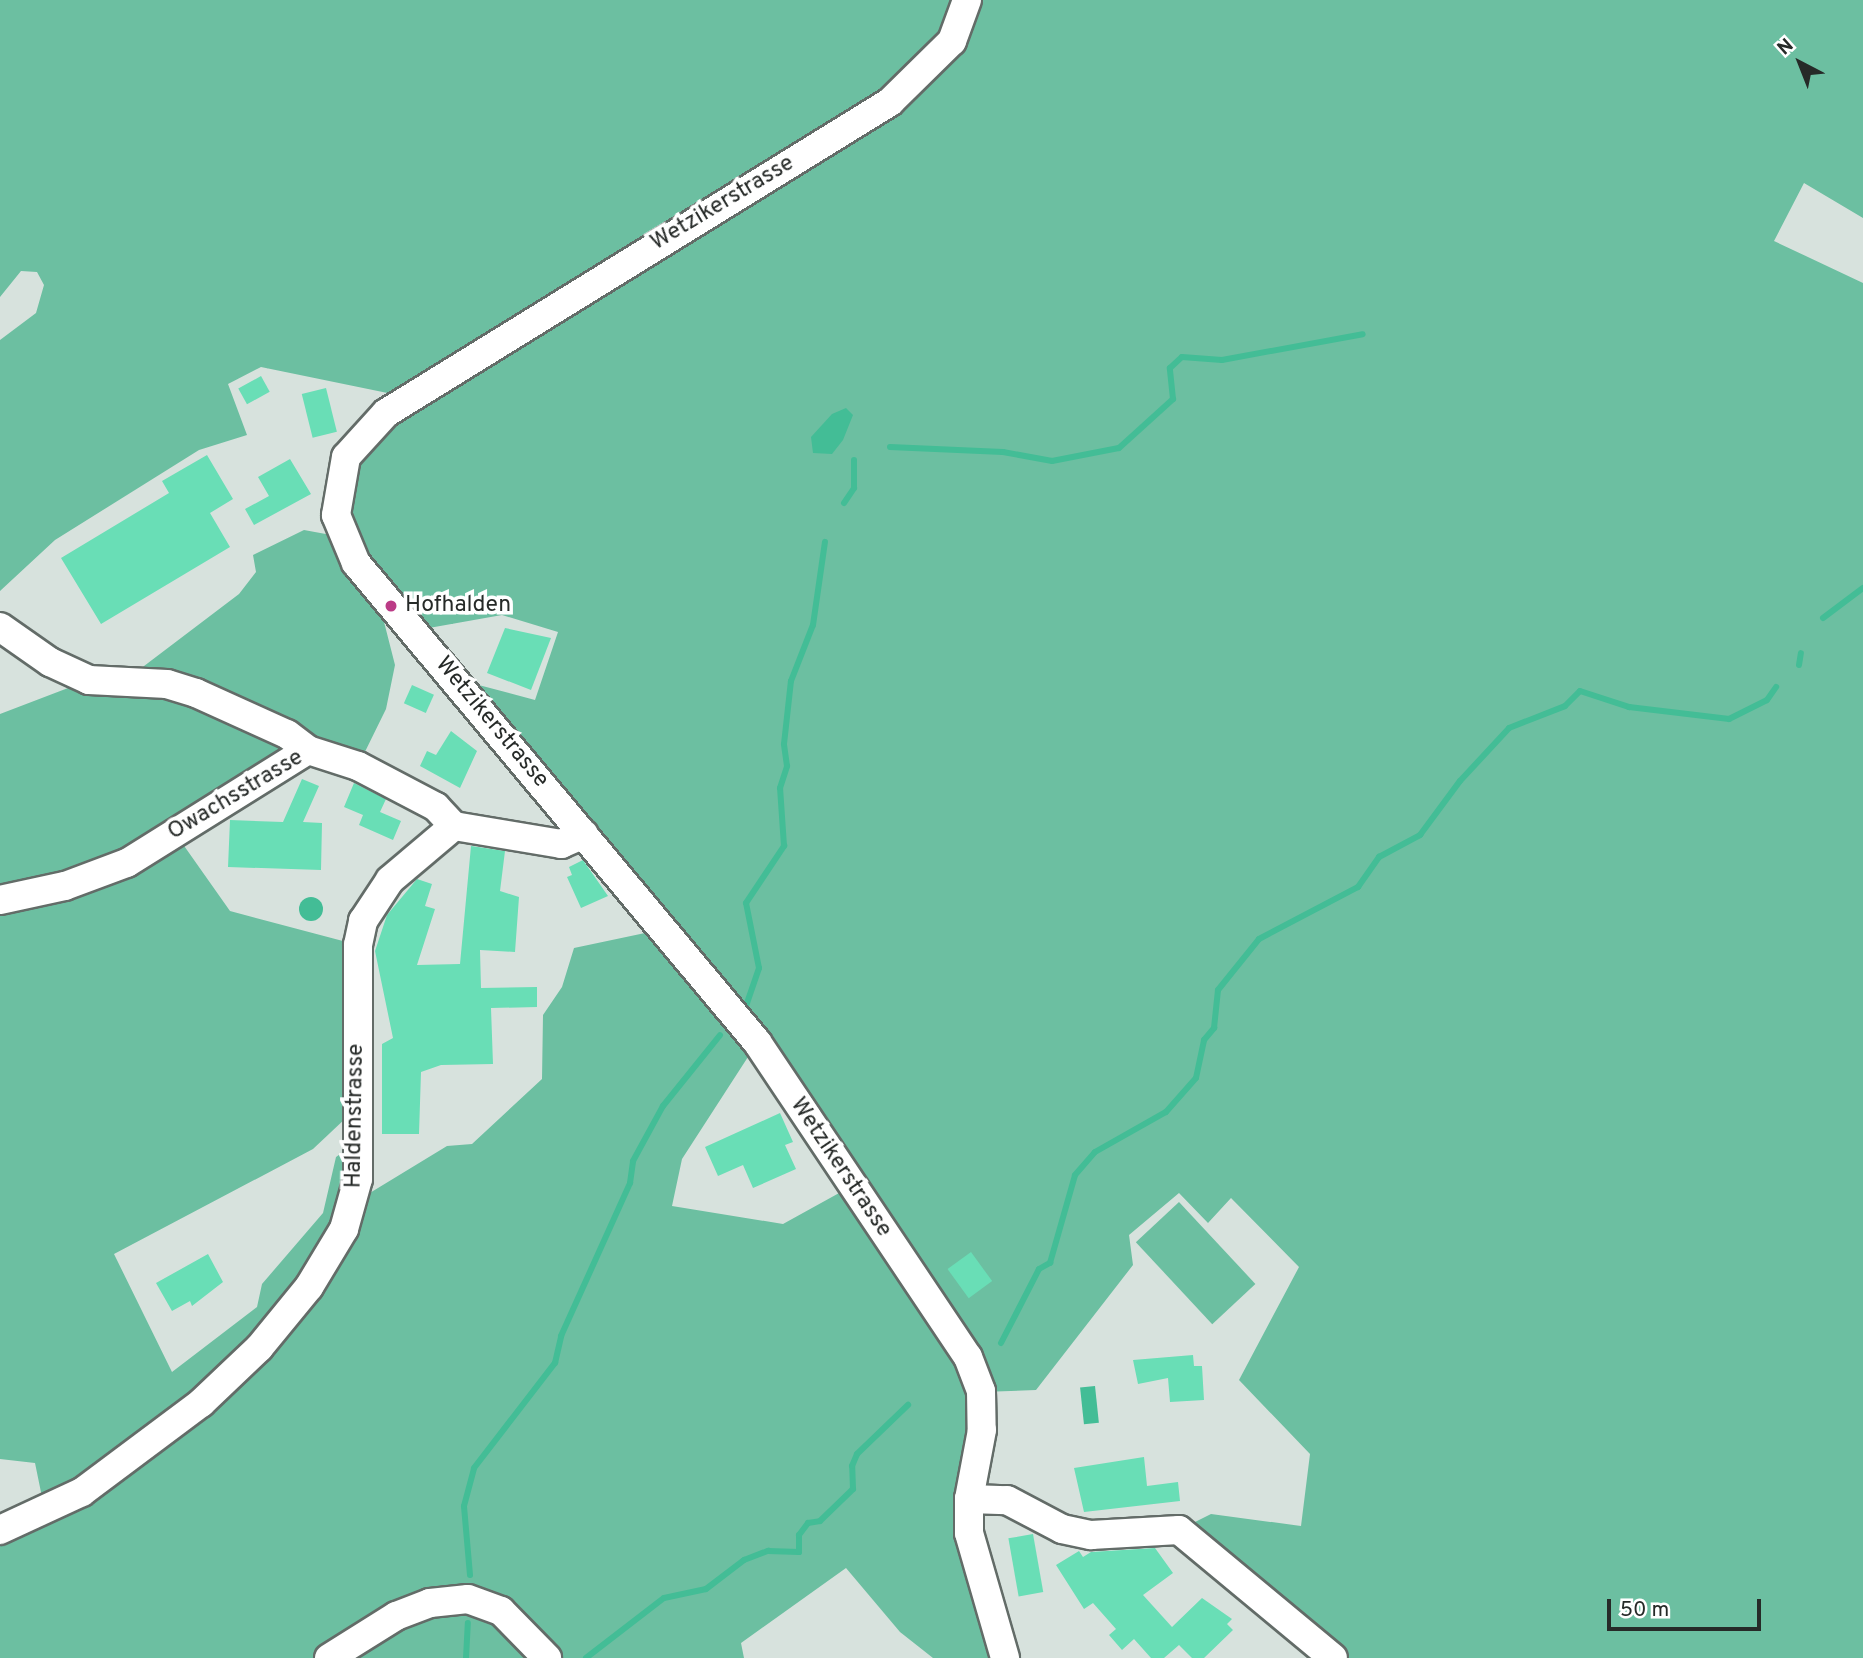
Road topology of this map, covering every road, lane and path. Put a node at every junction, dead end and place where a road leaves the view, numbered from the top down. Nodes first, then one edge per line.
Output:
1 (967, 0) edge
2 (0, 627) edge
3 (308, 750) junction
4 (454, 826) junction
5 (584, 834) junction
6 (0, 900) edge
7 (969, 1499) junction
8 (0, 1530) edge
9 (329, 1658) edge
10 (547, 1658) edge
11 (1005, 1658) edge
12 (1333, 1658) edge

1 - 5 street, Wetzikerstrasse
2 - 3 street
3 - 4 street, Owachsstrasse
3 - 6 street, Owachsstrasse
4 - 5 street
4 - 8 street, Haldenstrasse
5 - 7 street, Wetzikerstrasse
7 - 11 street, Wetzikerstrasse
7 - 12 street
9 - 10 street

